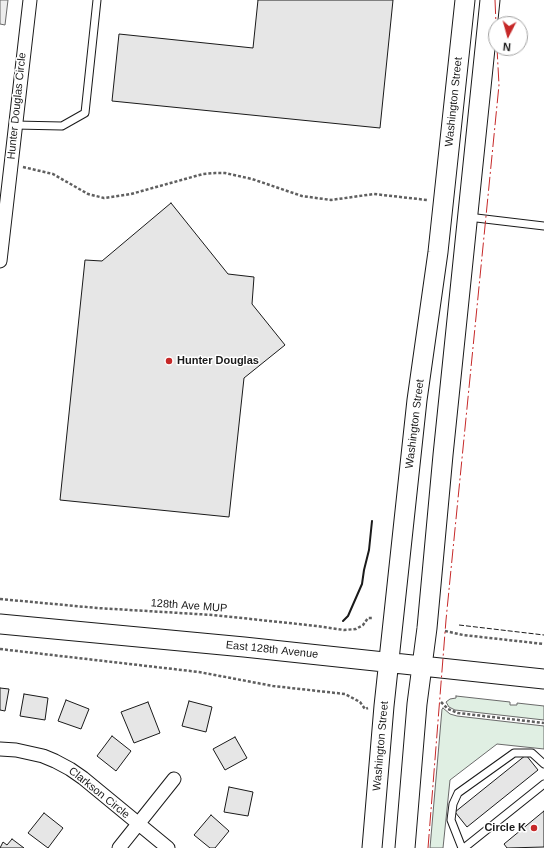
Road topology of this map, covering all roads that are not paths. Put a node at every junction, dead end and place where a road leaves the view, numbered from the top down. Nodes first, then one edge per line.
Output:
1 (30, 0) edge
2 (98, 0) edge
3 (465, 0) edge
4 (490, 0) edge
5 (15, 125) junction
6 (468, 217) junction
7 (544, 226) edge
8 (0, 261) edge
9 (0, 624) edge
10 (389, 662) junction
11 (422, 666) junction
12 (544, 679) edge
13 (0, 749) edge
14 (544, 764) edge
15 (174, 779) dead end
16 (543, 786) edge
17 (138, 824) junction
18 (119, 848) edge
19 (168, 848) edge
20 (372, 848) edge
21 (405, 848) edge
22 (463, 848) edge

1 - 5 street, Hunter Douglas Circle
2 - 5 lane
3 - 10 main road, Washington Street
4 - 6 main road
5 - 8 street, Hunter Douglas Circle
6 - 7 lane
6 - 11 main road
9 - 10 main road, East 128th Avenue
10 - 11 main road, East 128th Avenue
10 - 20 main road, Washington Street
11 - 12 main road, East 128th Avenue
11 - 21 main road
13 - 17 street, Clarkson Circle
14 - 22 lane
15 - 17 street
16 - 22 lane
17 - 18 street
17 - 19 street, Clarkson Circle

